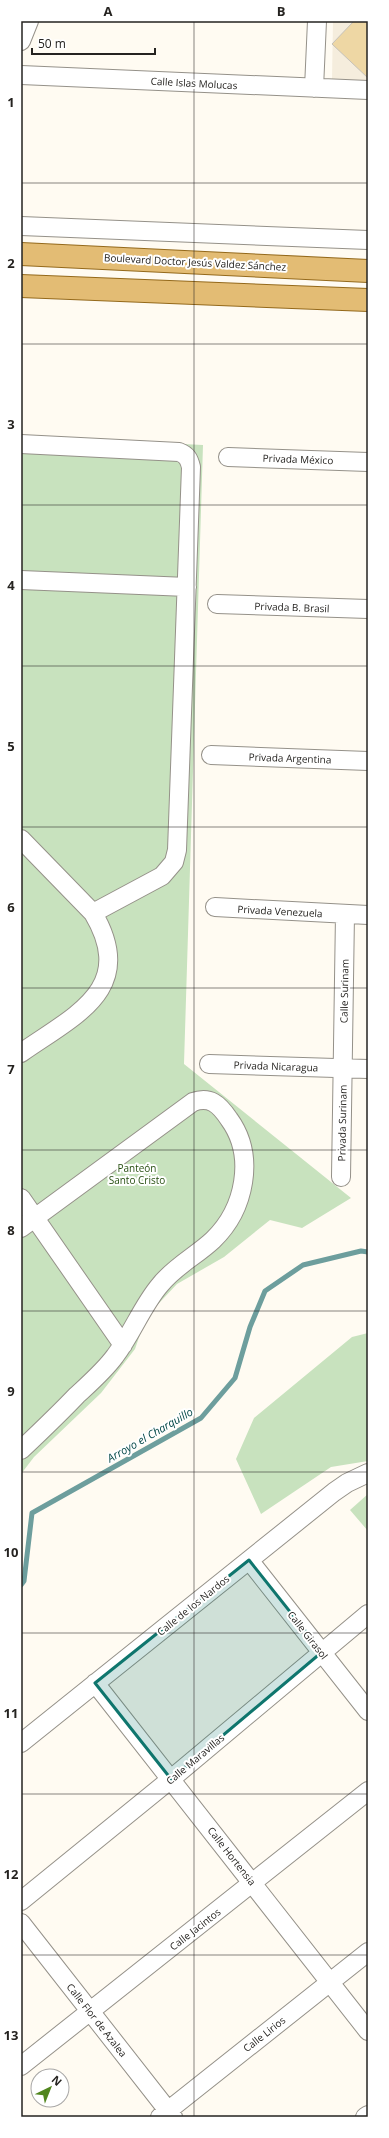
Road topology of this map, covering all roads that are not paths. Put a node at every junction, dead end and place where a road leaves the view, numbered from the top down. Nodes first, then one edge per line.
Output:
1 (29, 21) edge
2 (318, 21) edge
3 (21, 41) edge
4 (21, 75) edge
5 (314, 88) junction
6 (368, 90) edge
7 (21, 226) edge
8 (241, 236) junction
9 (368, 240) edge
10 (21, 254) edge
11 (239, 264) junction
12 (368, 271) edge
13 (21, 286) edge
14 (368, 300) edge
15 (21, 444) edge
16 (228, 457) dead end
17 (368, 462) edge
18 (21, 580) edge
19 (187, 587) junction
20 (216, 604) dead end
21 (368, 609) edge
22 (211, 754) dead end
23 (368, 761) edge
24 (21, 839) edge
25 (215, 907) dead end
26 (94, 913) junction
27 (345, 914) junction
28 (368, 915) edge
29 (21, 1054) edge
30 (209, 1064) dead end
31 (342, 1068) junction
32 (368, 1069) edge
33 (341, 1177) dead end
34 (21, 1198) edge
35 (28, 1223) edge
36 (123, 1345) junction
37 (21, 1450) edge
38 (368, 1474) edge
39 (249, 1560) junction
40 (368, 1614) edge
41 (322, 1652) junction
42 (95, 1683) junction
43 (368, 1711) edge
44 (21, 1742) edge
45 (171, 1779) junction
46 (368, 1791) edge
47 (253, 1883) junction
48 (21, 1901) edge
49 (21, 1923) edge
50 (368, 1952) edge
51 (330, 1982) junction
52 (90, 2012) junction
53 (368, 2031) edge
54 (21, 2066) edge
55 (167, 2115) edge
56 (368, 2115) edge
57 (365, 2117) edge

1 - 3 street
2 - 5 street
4 - 5 street, Calle Islas Molucas
5 - 6 street, Calle Islas Molucas
7 - 8 street
8 - 9 street
8 - 11 street
10 - 11 main road, Boulevard Doctor Jesús Valdez Sánchez
11 - 12 main road, Boulevard Doctor Jesús Valdez Sánchez
13 - 14 main road
15 - 19 street
16 - 17 street, Privada México
18 - 19 street
19 - 26 street
20 - 21 street, Privada B. Brasil
22 - 23 street, Privada Argentina
24 - 26 street
25 - 27 street, Privada Venezuela
26 - 29 street
27 - 28 street, Privada Venezuela
27 - 31 street, Calle Surinam
30 - 31 street, Privada Nicaragua
31 - 32 street, Privada Nicaragua
31 - 33 street, Privada Surinam
34 - 35 street
35 - 36 street
35 - 36 street
36 - 37 street
38 - 39 street, Calle de los Nardos
39 - 41 street, Calle Girasol
39 - 42 street, Calle de los Nardos
40 - 41 street, Calle Maravillas
41 - 43 street, Calle Girasol
41 - 45 street, Calle Maravillas
42 - 44 street, Calle de los Nardos
42 - 45 street, Calle Hortensia
45 - 47 street, Calle Hortensia
45 - 48 street, Calle Maravillas
46 - 47 street, Calle Jacintos
47 - 51 street, Calle Hortensia
47 - 52 street, Calle Jacintos
49 - 52 street, Calle Flor de Azalea
50 - 51 street, Calle Lirios
51 - 53 street, Calle Hortensia
51 - 55 street, Calle Lirios
52 - 54 street, Calle Jacintos
52 - 55 street, Calle Flor de Azalea
56 - 57 street

